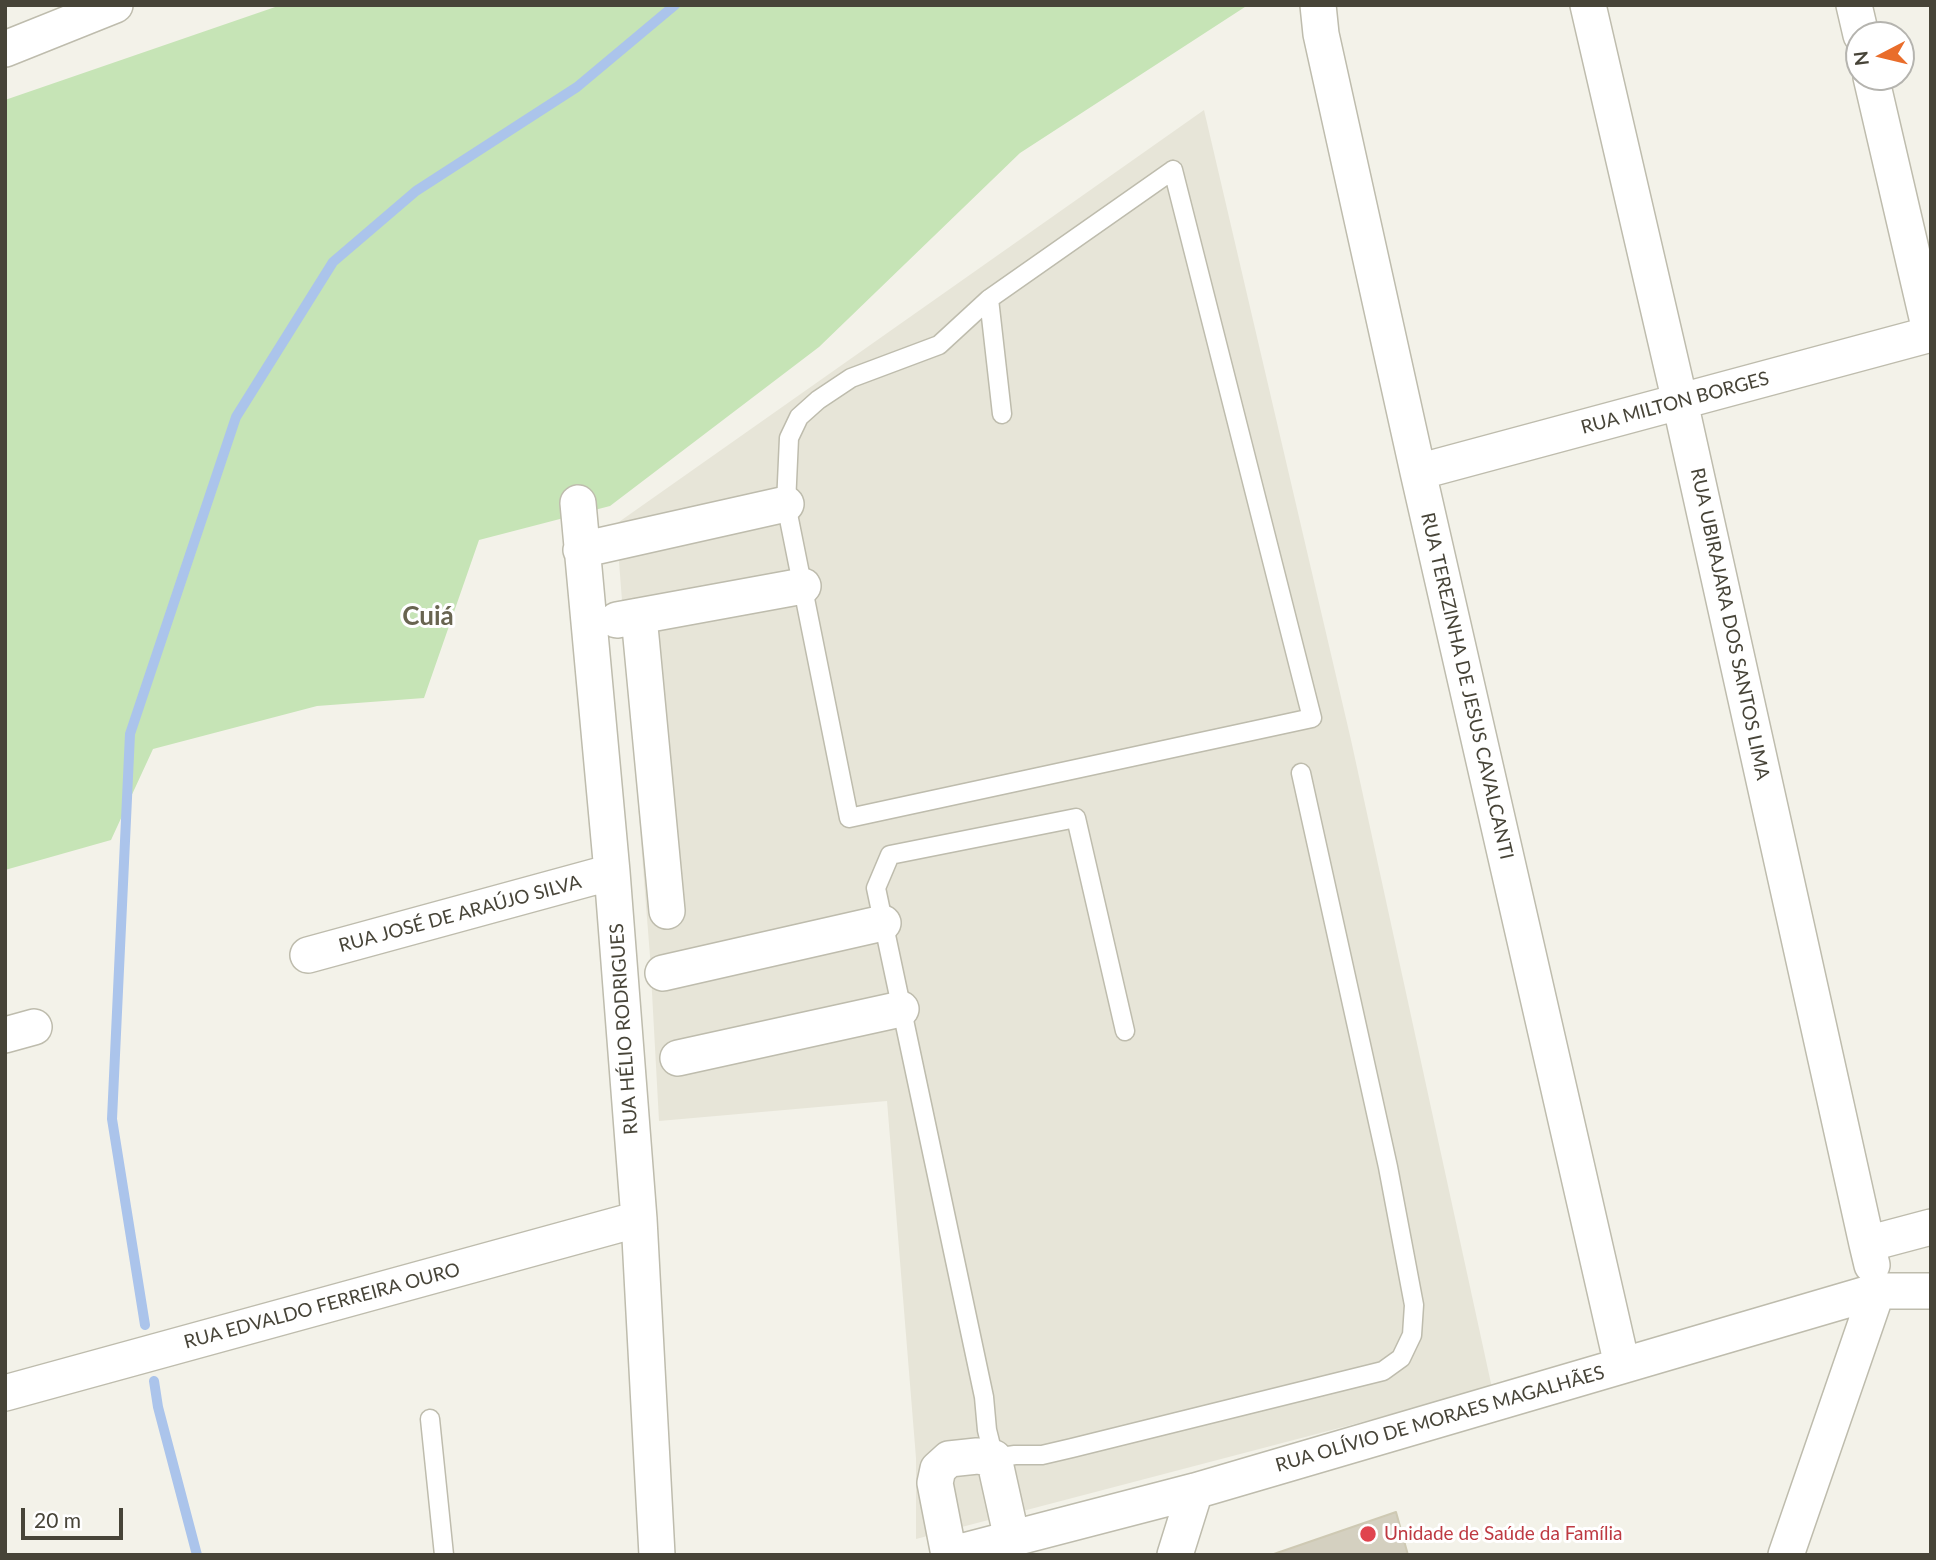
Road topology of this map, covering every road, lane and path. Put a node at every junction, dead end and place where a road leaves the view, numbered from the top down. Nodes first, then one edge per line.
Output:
1 (115, 5) edge
2 (1318, 5) edge
3 (1588, 5) edge
4 (5, 49) edge
5 (1874, 91) edge
6 (989, 299) junction
7 (1931, 334) edge
8 (1681, 402) junction
9 (1002, 414) dead end
10 (1418, 472) junction
11 (578, 503) dead end
12 (786, 504) junction
13 (582, 550) junction
14 (803, 586) junction
15 (639, 616) junction
16 (589, 624) junction
17 (1301, 773) dead end
18 (612, 872) junction
19 (667, 911) dead end
20 (883, 923) junction
21 (308, 955) dead end
22 (663, 973) dead end
23 (901, 1009) junction
24 (1125, 1031) dead end
25 (678, 1058) dead end
26 (639, 1219) junction
27 (1931, 1227) edge
28 (1867, 1244) junction
29 (1877, 1291) junction
30 (1931, 1291) edge
31 (1622, 1365) junction
32 (5, 1393) edge
33 (430, 1419) dead end
34 (994, 1458) junction
35 (1195, 1491) junction
36 (1012, 1539) junction
37 (444, 1555) edge
38 (657, 1555) edge
39 (949, 1555) edge
40 (1175, 1555) edge
41 (1786, 1555) edge

1 - 4 street
2 - 10 street, RUA TEREZINHA DE JESUS CAVALCANTI
3 - 8 street, RUA UBIRAJARA DOS SANTOS LIMA
5 - 7 street
6 - 9 lane
6 - 12 lane
6 - 14 lane
7 - 8 street, RUA MILTON BORGES
8 - 10 street, RUA MILTON BORGES
8 - 28 street, RUA UBIRAJARA DOS SANTOS LIMA
10 - 31 street, RUA TEREZINHA DE JESUS CAVALCANTI
11 - 13 street, RUA HÉLIO RODRIGUES
12 - 13 street
12 - 14 lane
13 - 16 street, RUA HÉLIO RODRIGUES
14 - 15 street
15 - 16 street
15 - 19 street
16 - 18 street, RUA HÉLIO RODRIGUES
17 - 34 lane
18 - 21 street, RUA JOSÉ DE ARAÚJO SILVA
18 - 26 street, RUA HÉLIO RODRIGUES
20 - 22 street
20 - 23 lane
20 - 24 lane
23 - 25 street
23 - 34 lane
26 - 32 street, RUA EDVALDO FERREIRA OURO
26 - 38 street, RUA HÉLIO RODRIGUES
27 - 28 street
28 - 29 street, RUA UBIRAJARA DOS SANTOS LIMA
29 - 30 street, RUA OLÍVIO DE MORAES MAGALHÃES
29 - 31 street, RUA OLÍVIO DE MORAES MAGALHÃES
29 - 41 street
31 - 35 street, RUA OLÍVIO DE MORAES MAGALHÃES
33 - 37 lane
34 - 36 street
34 - 39 street
35 - 36 street, RUA OLÍVIO DE MORAES MAGALHÃES
35 - 40 street
36 - 39 street, RUA OLÍVIO DE MORAES MAGALHÃES

